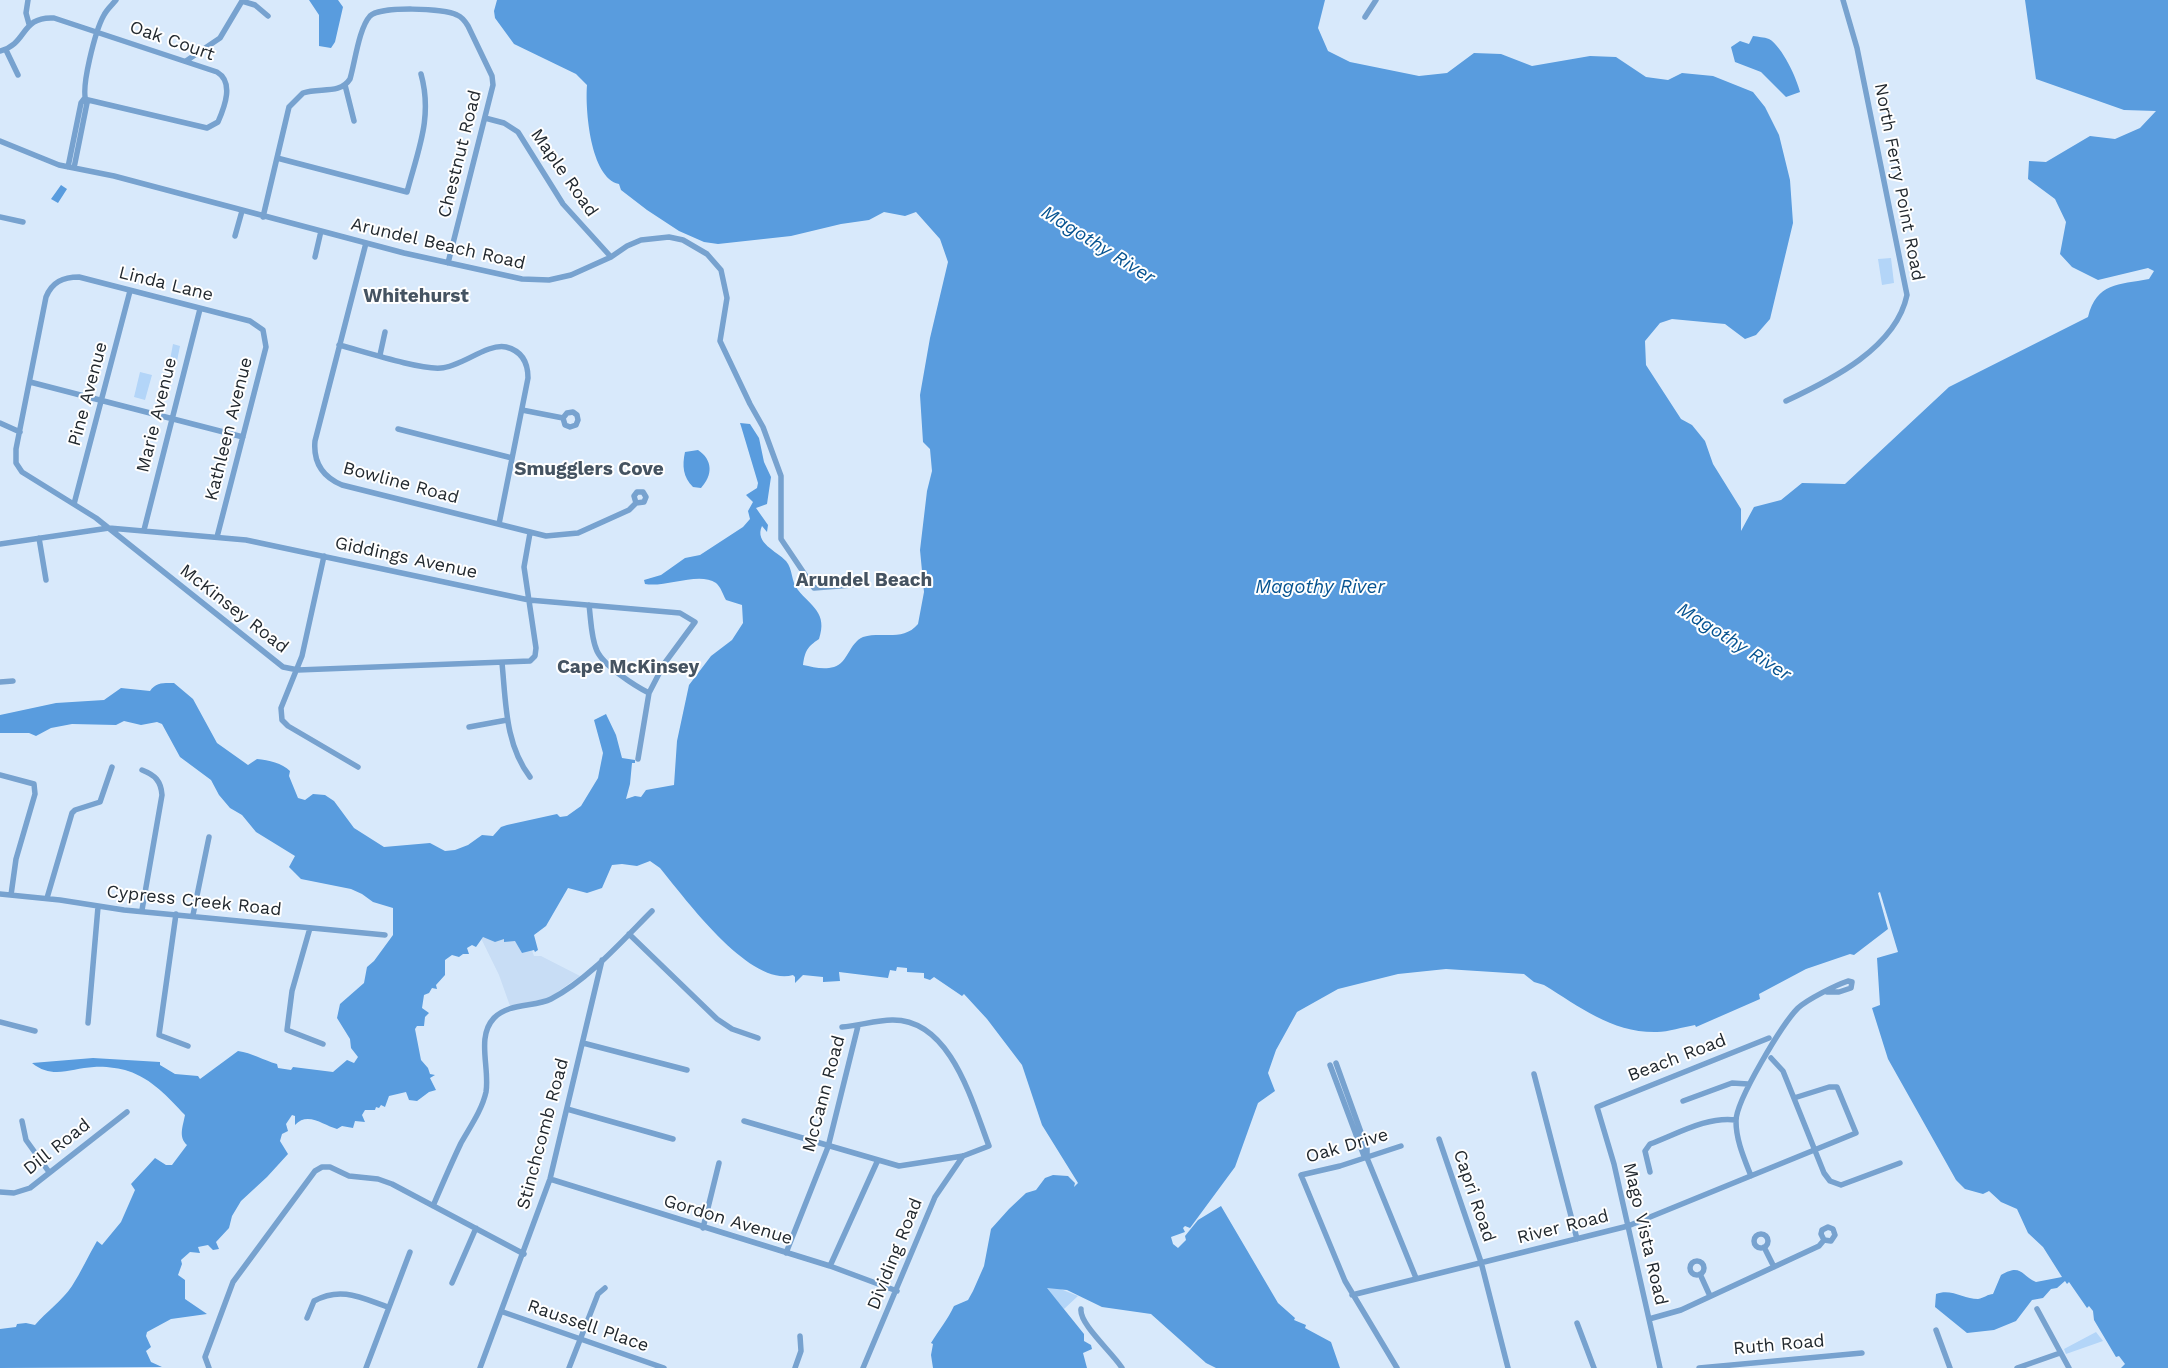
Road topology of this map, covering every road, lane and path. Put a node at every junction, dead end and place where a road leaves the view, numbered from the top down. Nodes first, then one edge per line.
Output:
1 (28, 0) edge
2 (116, 0) edge
3 (1376, 0) edge
4 (1843, 0) edge
5 (242, 1) edge
6 (268, 16) dead end
7 (1365, 17) dead end
8 (28, 24) junction
9 (97, 31) junction
10 (3, 51) edge
11 (186, 61) junction
12 (421, 74) dead end
13 (18, 75) dead end
14 (345, 85) junction
15 (84, 99) junction
16 (485, 118) junction
17 (354, 121) dead end
18 (0, 141) edge
19 (277, 158) junction
20 (71, 167) junction
21 (242, 211) junction
22 (0, 217) edge
23 (263, 217) junction
24 (23, 222) dead end
25 (321, 231) junction
26 (235, 236) dead end
27 (366, 243) junction
28 (315, 256) dead end
29 (611, 257) junction
30 (448, 263) junction
31 (130, 291) junction
32 (200, 309) junction
33 (263, 330) joint
34 (386, 332) dead end
35 (339, 345) junction
36 (380, 355) junction
37 (30, 382) junction
38 (103, 400) junction
39 (1786, 402) dead end
40 (522, 410) junction
41 (172, 418) junction
42 (563, 418) dead end
43 (0, 423) edge
44 (398, 430) dead end
45 (20, 432) junction
46 (243, 437) junction
47 (512, 458) junction
48 (636, 503) dead end
49 (74, 504) junction
50 (499, 524) junction
51 (108, 528) junction
52 (144, 530) junction
53 (530, 533) junction
54 (217, 537) junction
55 (39, 538) junction
56 (0, 544) edge
57 (324, 556) junction
58 (46, 580) dead end
59 (852, 585) dead end
60 (529, 600) junction
61 (589, 605) junction
62 (502, 663) junction
63 (298, 670) junction
64 (13, 681) dead end
65 (0, 682) edge
66 (649, 693) junction
67 (507, 720) junction
68 (469, 727) dead end
69 (638, 759) dead end
70 (112, 767) dead end
71 (358, 767) dead end
72 (142, 770) dead end
73 (0, 775) edge
74 (530, 777) dead end
75 (209, 837) dead end
76 (0, 894) edge
77 (11, 895) junction
78 (47, 898) junction
79 (98, 907) junction
80 (142, 910) junction
81 (652, 911) dead end
82 (176, 914) junction
83 (194, 915) junction
84 (310, 928) junction
85 (629, 934) junction
86 (385, 935) dead end
87 (602, 960) junction
88 (1827, 992) dead end
89 (0, 1022) edge
90 (88, 1023) dead end
91 (858, 1026) junction
92 (842, 1027) dead end
93 (35, 1031) dead end
94 (758, 1038) dead end
95 (1769, 1038) dead end
96 (583, 1043) junction
97 (323, 1044) dead end
98 (188, 1046) dead end
99 (1771, 1058) dead end
100 (1333, 1064) dead end
101 (687, 1070) dead end
102 (1534, 1074) dead end
103 (1748, 1084) junction
104 (1794, 1098) junction
105 (1683, 1101) dead end
106 (1597, 1107) joint
107 (567, 1109) junction
108 (127, 1112) dead end
109 (1736, 1120) junction
110 (22, 1121) dead end
111 (744, 1121) dead end
112 (673, 1139) dead end
113 (1439, 1140) dead end
114 (1401, 1146) dead end
115 (828, 1147) junction
116 (1815, 1150) junction
117 (963, 1156) junction
118 (1368, 1158) junction
119 (877, 1162) junction
120 (719, 1163) dead end
121 (1900, 1163) dead end
122 (49, 1172) junction
123 (1650, 1172) dead end
124 (1751, 1176) junction
125 (550, 1179) junction
126 (0, 1192) edge
127 (433, 1206) junction
128 (1628, 1226) junction
129 (476, 1228) junction
130 (703, 1228) junction
131 (1577, 1239) junction
132 (1824, 1240) dead end
133 (1764, 1247) dead end
134 (410, 1252) dead end
135 (786, 1253) junction
136 (524, 1254) junction
137 (1481, 1262) junction
138 (830, 1266) junction
139 (1774, 1267) junction
140 (1700, 1274) dead end
141 (1416, 1278) junction
142 (452, 1283) dead end
143 (605, 1288) dead end
144 (897, 1291) junction
145 (1352, 1295) junction
146 (1710, 1296) junction
147 (388, 1307) junction
148 (1081, 1309) dead end
149 (2037, 1309) dead end
150 (503, 1312) junction
151 (307, 1318) dead end
152 (1649, 1319) junction
153 (1577, 1323) dead end
154 (1936, 1330) dead end
155 (800, 1336) dead end
156 (580, 1340) junction
157 (1862, 1353) dead end
158 (2060, 1353) junction
159 (1784, 1360) junction
160 (647, 1366) edge
161 (2021, 1367) edge
162 (209, 1368) edge
163 (366, 1368) edge
164 (480, 1368) edge
165 (569, 1368) edge
166 (664, 1368) edge
167 (794, 1368) edge
168 (863, 1368) edge
169 (1122, 1368) edge
170 (1397, 1368) edge
171 (1508, 1368) edge
172 (1594, 1368) edge
173 (1660, 1368) edge
174 (1699, 1368) edge
175 (1785, 1368) edge
176 (1950, 1368) edge
177 (2069, 1368) edge

1 - 8 street
2 - 9 street
3 - 7 street
4 - 39 street, North Ferry Point Road
5 - 6 street
5 - 11 street
8 - 9 street, Oak Court
8 - 10 street
9 - 11 street, Oak Court
9 - 15 street
10 - 13 street
11 - 15 street, Oak Court
12 - 19 street
14 - 16 street, Chestnut Road
14 - 17 street
14 - 19 street
15 - 20 street
16 - 29 street, Maple Road
16 - 30 street, Chestnut Road
18 - 20 street, Arundel Beach Road
19 - 23 street
20 - 21 street, Arundel Beach Road
21 - 23 street, Arundel Beach Road
21 - 26 street
22 - 24 street
23 - 25 street, Arundel Beach Road
25 - 27 street, Arundel Beach Road
25 - 28 street
27 - 30 street, Arundel Beach Road
27 - 35 street, Bowline Road
29 - 30 street, Arundel Beach Road
29 - 59 street, Arundel Beach Road
31 - 32 street, Linda Lane
31 - 37 street, Linda Lane
31 - 38 street, Pine Avenue
32 - 33 street, Linda Lane
32 - 41 street, Marie Avenue
33 - 46 street, Kathleen Avenue
34 - 36 street
35 - 36 street
35 - 50 street, Bowline Road
36 - 40 street
37 - 38 street
37 - 45 street
38 - 41 street
38 - 49 street, Pine Avenue
40 - 42 street
40 - 47 street
41 - 46 street
41 - 52 street, Marie Avenue
43 - 45 street
44 - 47 street
45 - 49 street, McKinsey Road
46 - 54 street, Kathleen Avenue
47 - 50 street
48 - 53 street, Bowline Road
49 - 51 street, McKinsey Road
50 - 53 street, Bowline Road
51 - 52 street, Giddings Avenue
51 - 55 street
51 - 63 street, McKinsey Road
52 - 54 street, Giddings Avenue
53 - 60 street
54 - 57 street, Giddings Avenue
55 - 56 street
55 - 58 street
57 - 60 street, Giddings Avenue
57 - 63 street
60 - 61 street, Giddings Avenue
60 - 62 street, McKinsey Road
61 - 66 street
61 - 66 street, Giddings Avenue
62 - 63 street, McKinsey Road
62 - 67 street
63 - 71 street
64 - 65 street
66 - 69 street
67 - 68 street
67 - 74 street
70 - 78 street
72 - 80 street
73 - 77 street
75 - 83 street
76 - 77 street, Cypress Creek Road
77 - 78 street, Cypress Creek Road
78 - 79 street, Cypress Creek Road
79 - 80 street, Cypress Creek Road
79 - 90 street
80 - 82 street, Cypress Creek Road
81 - 85 street
82 - 83 street, Cypress Creek Road
82 - 98 street
83 - 84 street, Cypress Creek Road
84 - 86 street, Cypress Creek Road
84 - 97 street
85 - 87 street
85 - 94 street
87 - 96 street, Stinchcomb Road
87 - 127 street
88 - 103 street
89 - 93 street
91 - 92 street
91 - 115 street, McCann Road
91 - 117 street
95 - 106 street, Beach Road
96 - 101 street
96 - 107 street, Stinchcomb Road
99 - 104 street
100 - 118 street
102 - 131 street
103 - 105 street
103 - 109 street
104 - 116 street
104 - 116 street, River Road
106 - 128 street, Mago Vista Road
107 - 112 street
107 - 125 street, Stinchcomb Road
108 - 122 street, Dill Road
109 - 123 street
109 - 124 street
110 - 122 street
111 - 115 street
113 - 137 street, Capri Road
114 - 118 street, Oak Drive
115 - 119 street
115 - 135 street, McCann Road
116 - 121 street
116 - 124 street, River Road
117 - 119 street
117 - 144 street, Dividing Road
118 - 141 street
118 - 145 street, Oak Drive
119 - 138 street
120 - 130 street
122 - 126 street, Dill Road
124 - 128 street, River Road
125 - 130 street, Gordon Avenue
125 - 136 street, Stinchcomb Road
127 - 129 street
127 - 162 street
128 - 131 street, River Road
128 - 152 street, Mago Vista Road
129 - 136 street
129 - 142 street
130 - 135 street, Gordon Avenue
131 - 137 street, River Road
132 - 139 street
133 - 139 street
134 - 147 street
135 - 138 street, Gordon Avenue
136 - 150 street, Stinchcomb Road
137 - 141 street, River Road
137 - 171 street, Capri Road
138 - 144 street, Gordon Avenue
139 - 146 street
140 - 146 street
141 - 145 street, River Road
143 - 156 street
144 - 168 street, Dividing Road
145 - 170 street
146 - 152 street
147 - 151 street
147 - 163 street
148 - 169 street
149 - 158 street
150 - 156 street, Raussell Place
150 - 164 street, Stinchcomb Road
152 - 173 street, Mago Vista Road
153 - 172 street
154 - 176 street
155 - 167 street
156 - 160 street, Raussell Place
156 - 165 street
157 - 159 street, Ruth Road
158 - 161 street
158 - 177 street
159 - 174 street, Ruth Road
159 - 175 street
160 - 166 street, Raussell Place

